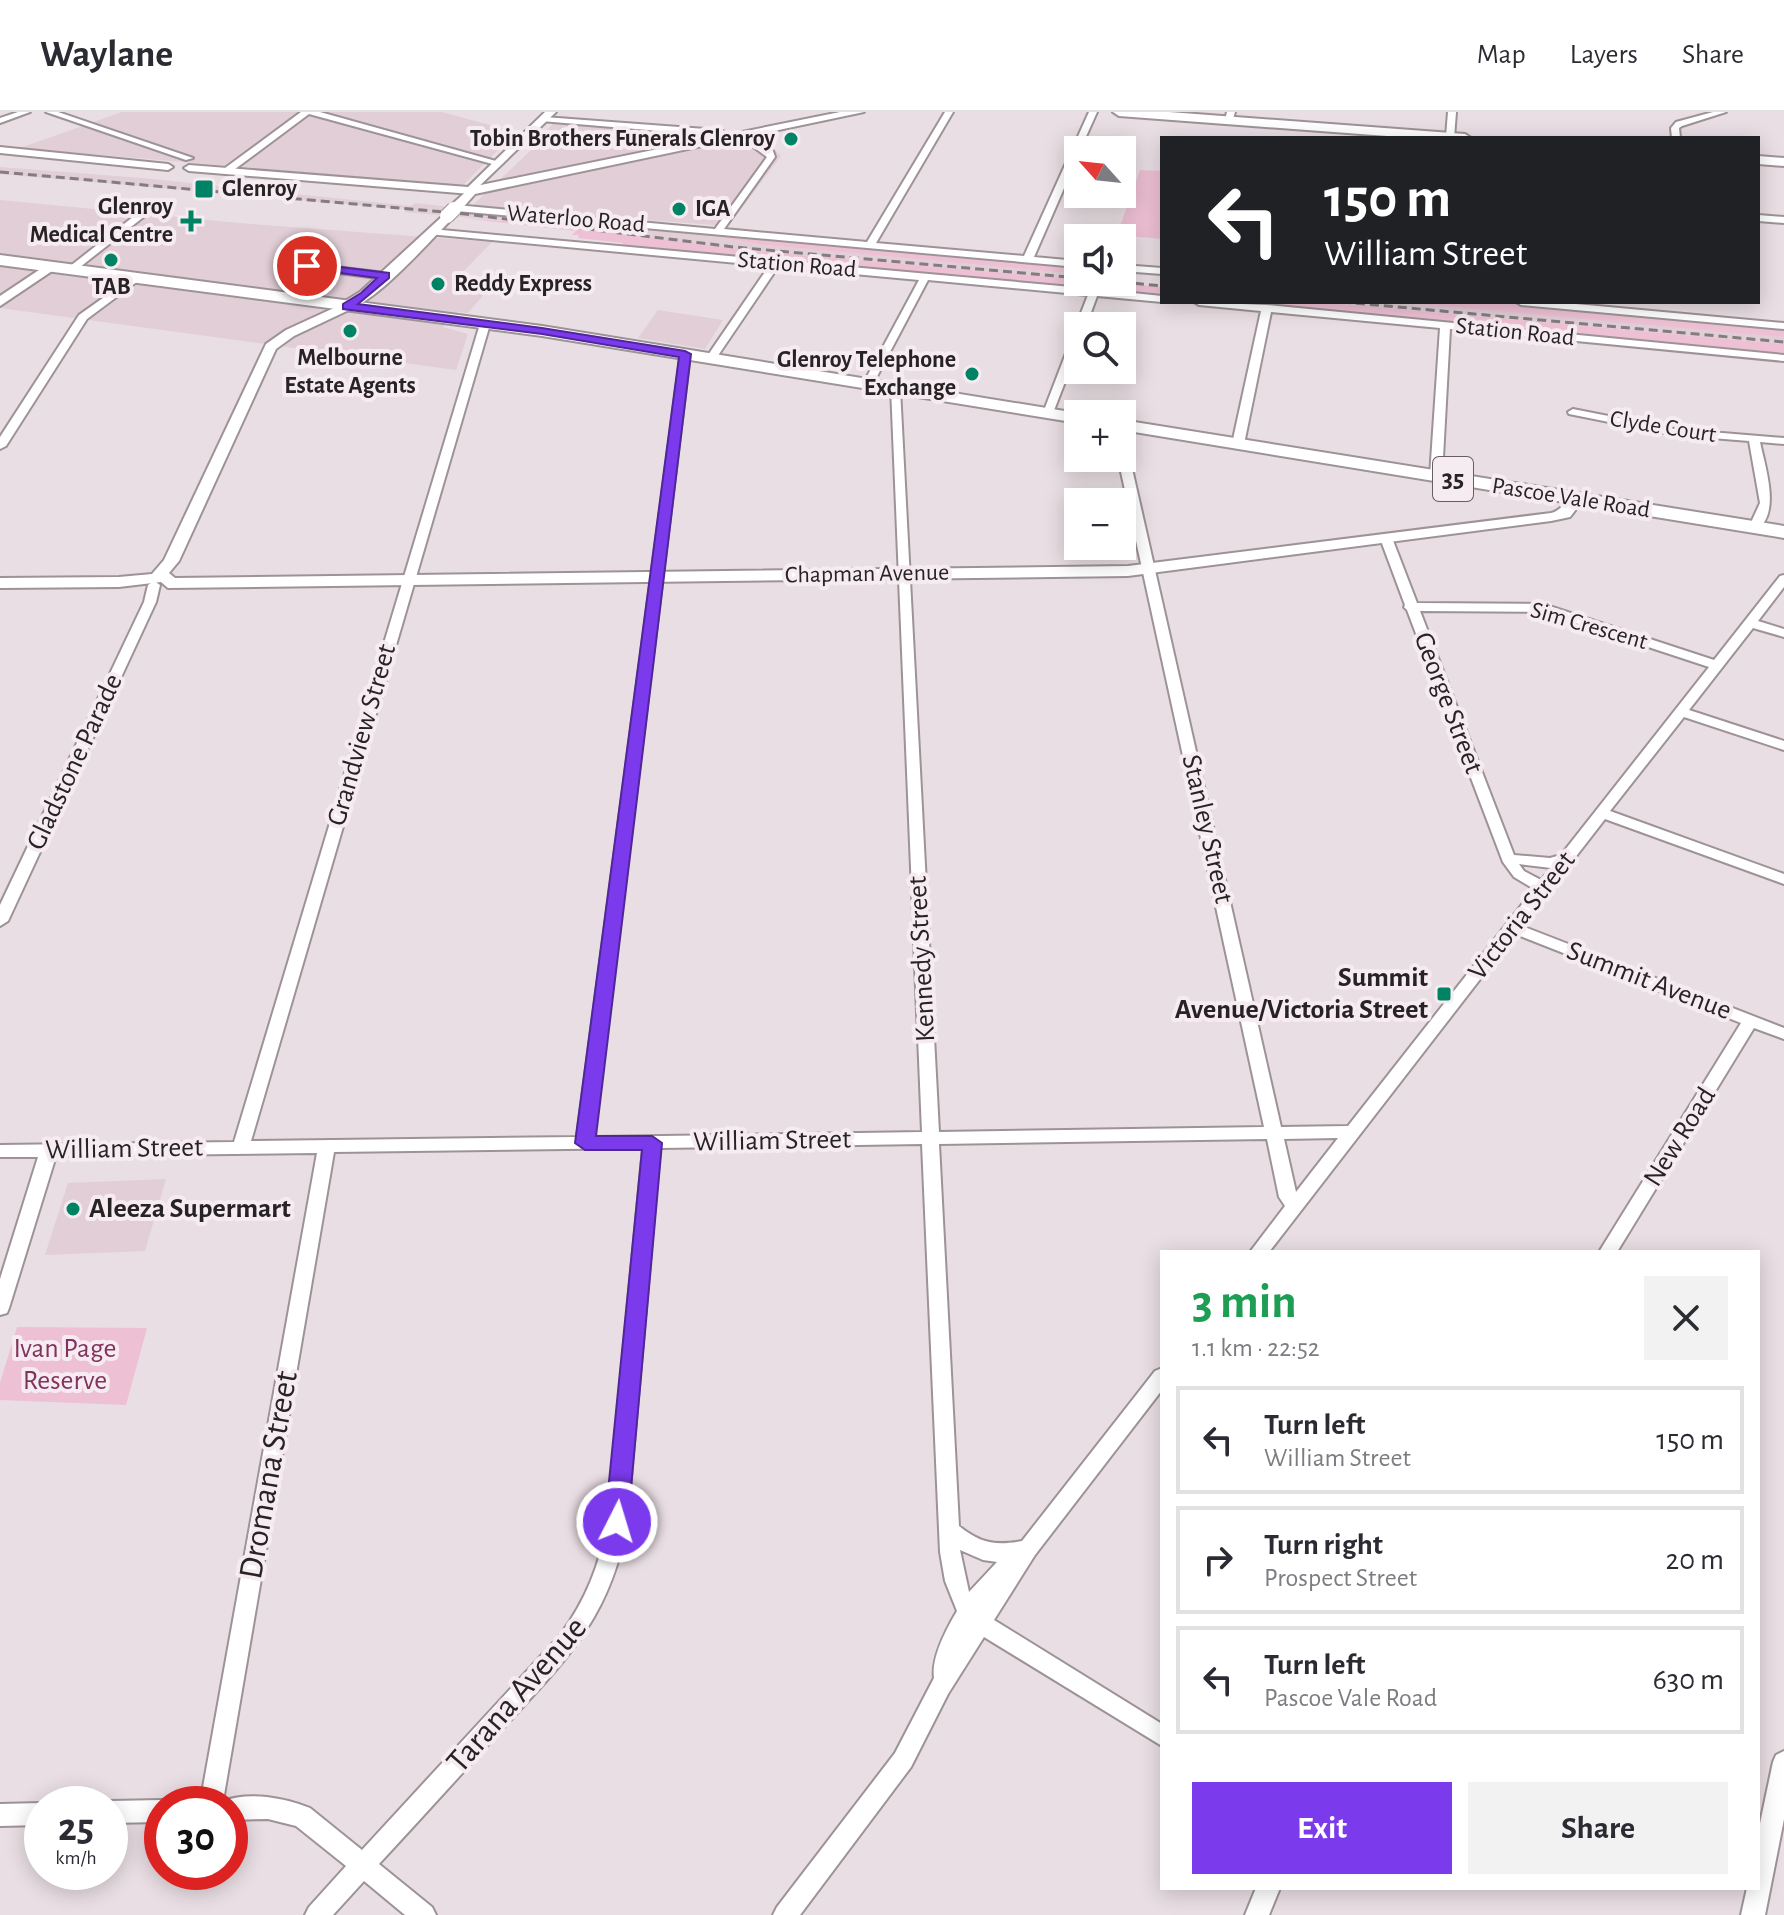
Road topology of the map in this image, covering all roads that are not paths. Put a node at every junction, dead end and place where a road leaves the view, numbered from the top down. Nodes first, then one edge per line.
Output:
1 (50, 112) edge
2 (310, 112) edge
3 (858, 112) edge
4 (949, 112) edge
5 (1093, 112) edge
6 (1119, 112) edge
7 (1452, 112) edge
8 (1722, 112) edge
9 (19, 113) edge
10 (547, 115) edge
11 (1230, 116) edge
12 (0, 121) edge
13 (1336, 133) edge
14 (1422, 136) edge
15 (1450, 136) edge
16 (1676, 136) edge
17 (740, 137) junction
18 (0, 150) edge
19 (171, 160) junction
20 (1760, 160) edge
21 (1784, 162) edge
22 (499, 163) junction
23 (228, 170) junction
24 (486, 176) junction
25 (516, 184) junction
26 (471, 191) junction
27 (133, 205) dead end
28 (452, 211) junction
29 (1760, 218) edge
30 (1784, 220) edge
31 (431, 232) junction
32 (717, 232) junction
33 (870, 245) junction
34 (1028, 259) junction
35 (0, 260) edge
36 (776, 263) junction
37 (1064, 263) edge
38 (287, 264) dead end
39 (52, 267) junction
40 (72, 269) junction
41 (1136, 269) edge
42 (1160, 271) edge
43 (385, 276) junction
44 (925, 277) junction
45 (137, 278) junction
46 (1064, 289) edge
47 (1133, 296) edge
48 (1160, 299) edge
49 (311, 301) junction
50 (0, 302) edge
51 (1222, 304) edge
52 (1543, 304) edge
53 (1672, 304) edge
54 (347, 306) junction
55 (1267, 308) junction
56 (1674, 316) junction
57 (485, 324) junction
58 (1445, 326) junction
59 (1784, 326) edge
60 (279, 339) junction
61 (685, 354) junction
62 (711, 358) junction
63 (1784, 358) edge
64 (1064, 371) edge
65 (868, 384) junction
66 (895, 389) junction
67 (1573, 412) dead end
68 (1048, 413) junction
69 (1064, 416) edge
70 (1136, 427) edge
71 (1754, 438) junction
72 (1784, 441) edge
73 (1238, 444) junction
74 (0, 446) edge
75 (1127, 472) edge
76 (1436, 476) junction
77 (1554, 495) junction
78 (1577, 499) junction
79 (1524, 520) junction
80 (1755, 527) junction
81 (1784, 532) edge
82 (1382, 539) junction
83 (1149, 570) junction
84 (904, 574) junction
85 (657, 577) junction
86 (409, 579) junction
87 (1784, 579) edge
88 (162, 581) junction
89 (0, 583) edge
90 (1410, 607) junction
91 (1750, 623) junction
92 (1784, 633) edge
93 (1717, 665) junction
94 (1682, 712) junction
95 (1784, 746) edge
96 (1602, 813) junction
97 (1511, 855) junction
98 (1567, 858) junction
99 (1784, 879) edge
100 (1546, 884) junction
101 (0, 921) edge
102 (1513, 928) junction
103 (1751, 1021) junction
104 (1784, 1034) edge
105 (1352, 1132) junction
106 (1274, 1134) junction
107 (930, 1137) junction
108 (585, 1143) junction
109 (652, 1143) junction
110 (327, 1146) junction
111 (241, 1147) junction
112 (49, 1150) junction
113 (0, 1151) edge
114 (1294, 1207) junction
115 (1261, 1250) edge
116 (1609, 1250) edge
117 (0, 1308) edge
118 (1160, 1379) edge
119 (949, 1530) junction
120 (1028, 1549) junction
121 (974, 1616) junction
122 (1160, 1735) edge
123 (1784, 1762) edge
124 (214, 1786) edge
125 (248, 1809) edge
126 (24, 1814) edge
127 (0, 1815) edge
128 (363, 1865) junction
129 (1760, 1880) edge
130 (1267, 1890) edge
131 (1758, 1890) edge
132 (317, 1915) edge
133 (424, 1915) edge
134 (785, 1915) edge
135 (1257, 1915) edge
136 (1753, 1915) edge

1 - 19 street
2 - 22 street
2 - 23 street
3 - 17 main road
4 - 33 street
5 - 34 street
6 - 11 main road
7 - 15 street
8 - 16 street
9 - 12 street
10 - 17 street
10 - 22 street
11 - 13 main road
13 - 14 main road
17 - 25 main road
17 - 32 street
18 - 19 street
19 - 23 street
20 - 21 main road
22 - 24 street
23 - 26 street
24 - 25 street
24 - 26 street
25 - 26 main road
26 - 28 main road
27 - 40 street
28 - 31 main road
28 - 32 street, Waterloo Road
29 - 30 street
31 - 36 street, Station Road
31 - 43 main road
32 - 33 street, Waterloo Road
33 - 34 street, Waterloo Road
34 - 37 street, Waterloo Road
35 - 39 main road
36 - 44 street, Station Road
36 - 62 street
38 - 43 street
39 - 40 main road
39 - 50 street
40 - 45 main road
41 - 42 street
43 - 54 main road
44 - 46 street, Station Road
44 - 65 street
45 - 49 main road
45 - 74 street
47 - 48 street, Station Road
49 - 54 main road
49 - 60 street, Gladstone Parade
51 - 55 street, Station Road
52 - 56 street
53 - 56 street
54 - 57 main road
54 - 60 street
55 - 58 street, Station Road
55 - 73 street
56 - 59 street
57 - 61 main road
57 - 86 street, Grandview Street
58 - 63 street, Station Road
58 - 76 street
60 - 88 street, Gladstone Parade
61 - 62 main road
61 - 85 street
62 - 65 main road
64 - 68 street
65 - 66 main road
66 - 68 main road
66 - 84 street, Kennedy Street
67 - 71 street, Clyde Court
68 - 69 main road
70 - 73 main road, Pascoe Vale Road / 35
71 - 72 street, Clyde Court
71 - 80 street
73 - 76 main road, Pascoe Vale Road / 35
75 - 83 street, Stanley Street
76 - 77 main road, Pascoe Vale Road / 35
77 - 78 main road, Pascoe Vale Road / 35
77 - 79 street
78 - 79 street, Chapman Avenue
78 - 80 main road, Pascoe Vale Road / 35
79 - 82 street, Chapman Avenue
80 - 81 main road, Pascoe Vale Road / 35
82 - 83 street, Chapman Avenue
82 - 90 street, George Street
83 - 84 street, Chapman Avenue
83 - 106 street, Stanley Street
84 - 85 street, Chapman Avenue
84 - 107 street, Kennedy Street
85 - 86 street, Chapman Avenue
85 - 108 street
86 - 88 street, Chapman Avenue
86 - 111 street, Grandview Street
87 - 91 street, Victoria Street
88 - 89 street, Chapman Avenue
88 - 101 street, Gladstone Parade
90 - 93 street, Sim Crescent
90 - 97 street, George Street
91 - 92 street
91 - 93 street, Victoria Street
93 - 94 street, Victoria Street
94 - 95 street
94 - 96 street, Victoria Street
96 - 98 street, Victoria Street
96 - 99 street
97 - 98 street
97 - 100 street, George Street
98 - 100 street, Victoria Street
100 - 102 street, Victoria Street
102 - 103 street, Summit Avenue
102 - 105 street, Victoria Street
103 - 104 street, Summit Avenue
103 - 116 street, New Road
105 - 106 street, William Street
105 - 114 street, Victoria Street
106 - 107 street, William Street
106 - 114 street, Stanley Street
107 - 109 street, William Street
107 - 119 street, Kennedy Street
108 - 109 street, William Street
108 - 110 street, William Street
109 - 128 street, Tarana Avenue
110 - 111 street, William Street
110 - 124 street, Dromana Street
111 - 112 street, William Street
112 - 113 street, William Street
112 - 117 street
114 - 115 street, Victoria Street
118 - 120 street
119 - 120 street
119 - 121 street, Kennedy Street
120 - 121 street
121 - 122 street
121 - 134 street
123 - 129 street
125 - 128 street
126 - 127 street
128 - 132 street, Tarana Avenue
128 - 133 street
130 - 135 street
131 - 136 street

